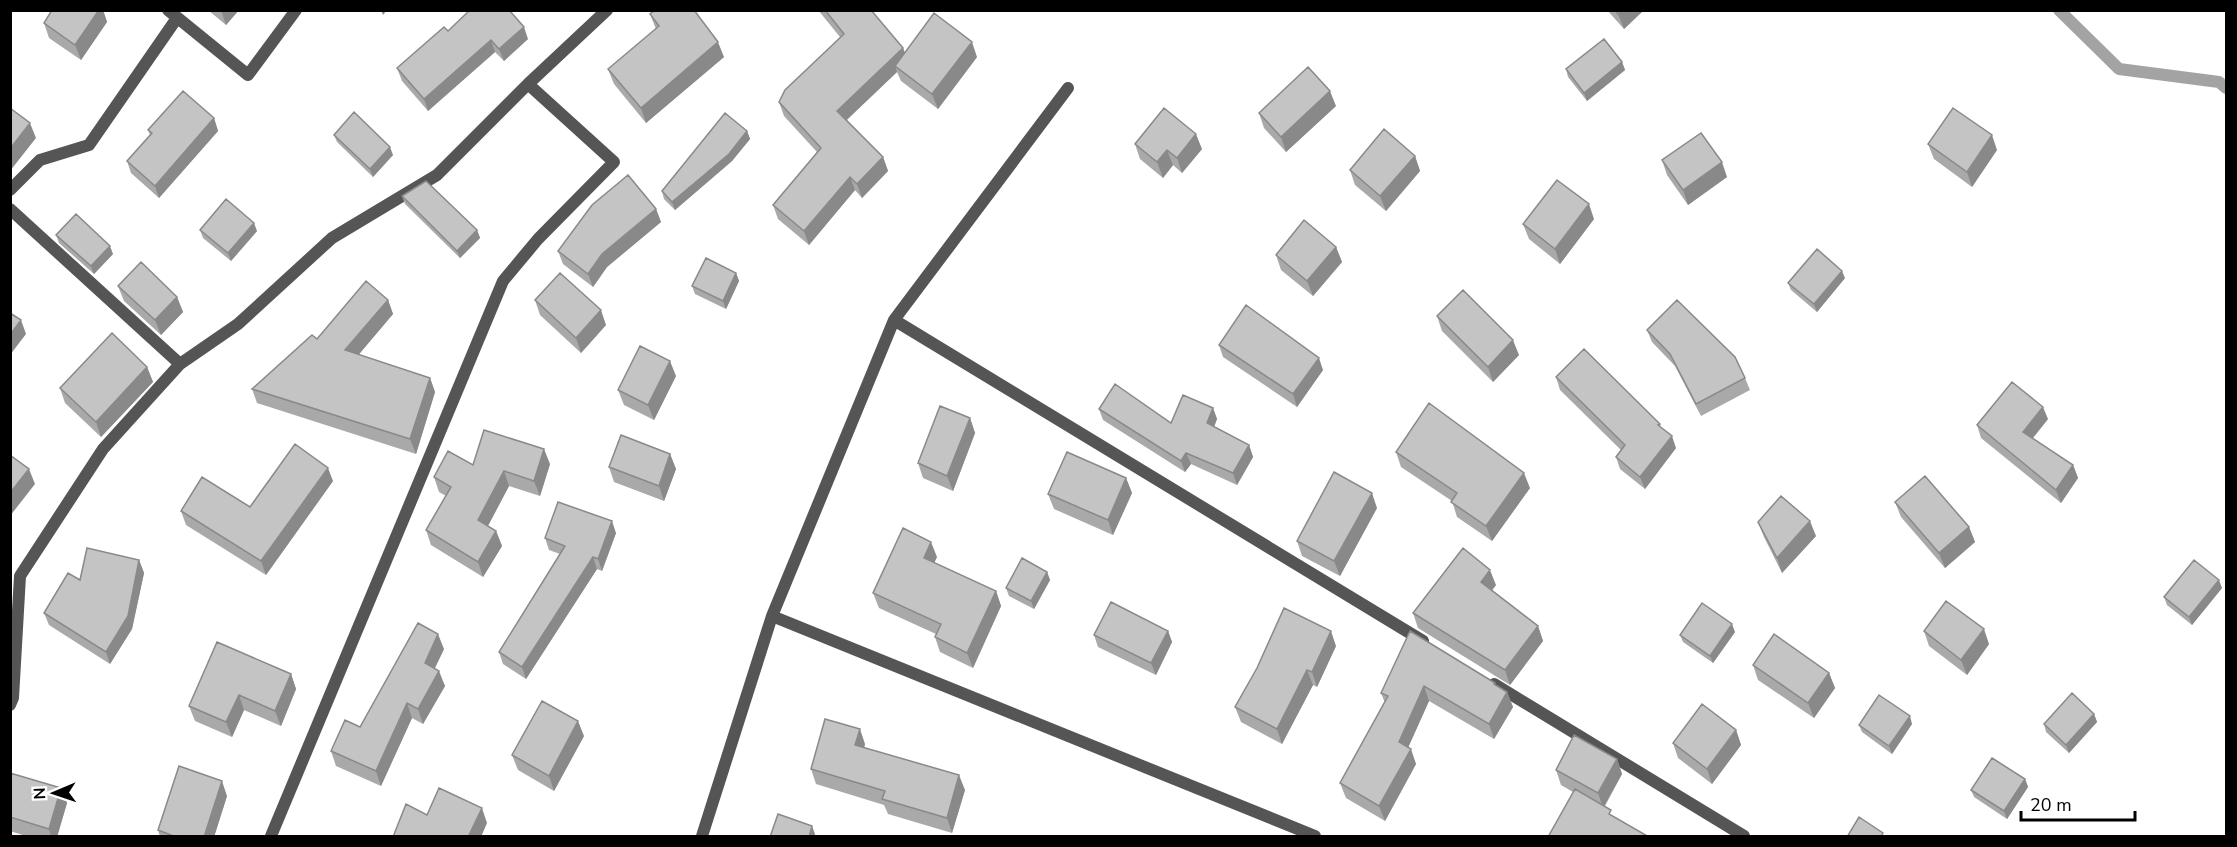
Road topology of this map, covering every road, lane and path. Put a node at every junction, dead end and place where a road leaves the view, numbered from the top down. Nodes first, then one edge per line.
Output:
1 (296, 10) edge
2 (608, 10) edge
3 (172, 14) edge
4 (528, 84) junction
5 (1068, 88) dead end
6 (10, 190) edge
7 (10, 209) edge
8 (894, 320) junction
9 (180, 364) junction
10 (772, 616) junction
11 (1437, 650) edge
12 (1478, 675) edge
13 (10, 705) edge
14 (271, 837) edge
15 (702, 837) edge
16 (1315, 837) edge
17 (1744, 837) edge

1 - 3 street
2 - 4 street
3 - 6 street
4 - 9 street
4 - 14 street
5 - 8 street
7 - 9 street
8 - 10 street
8 - 11 street
9 - 13 street
10 - 15 street
10 - 16 street
12 - 17 street

